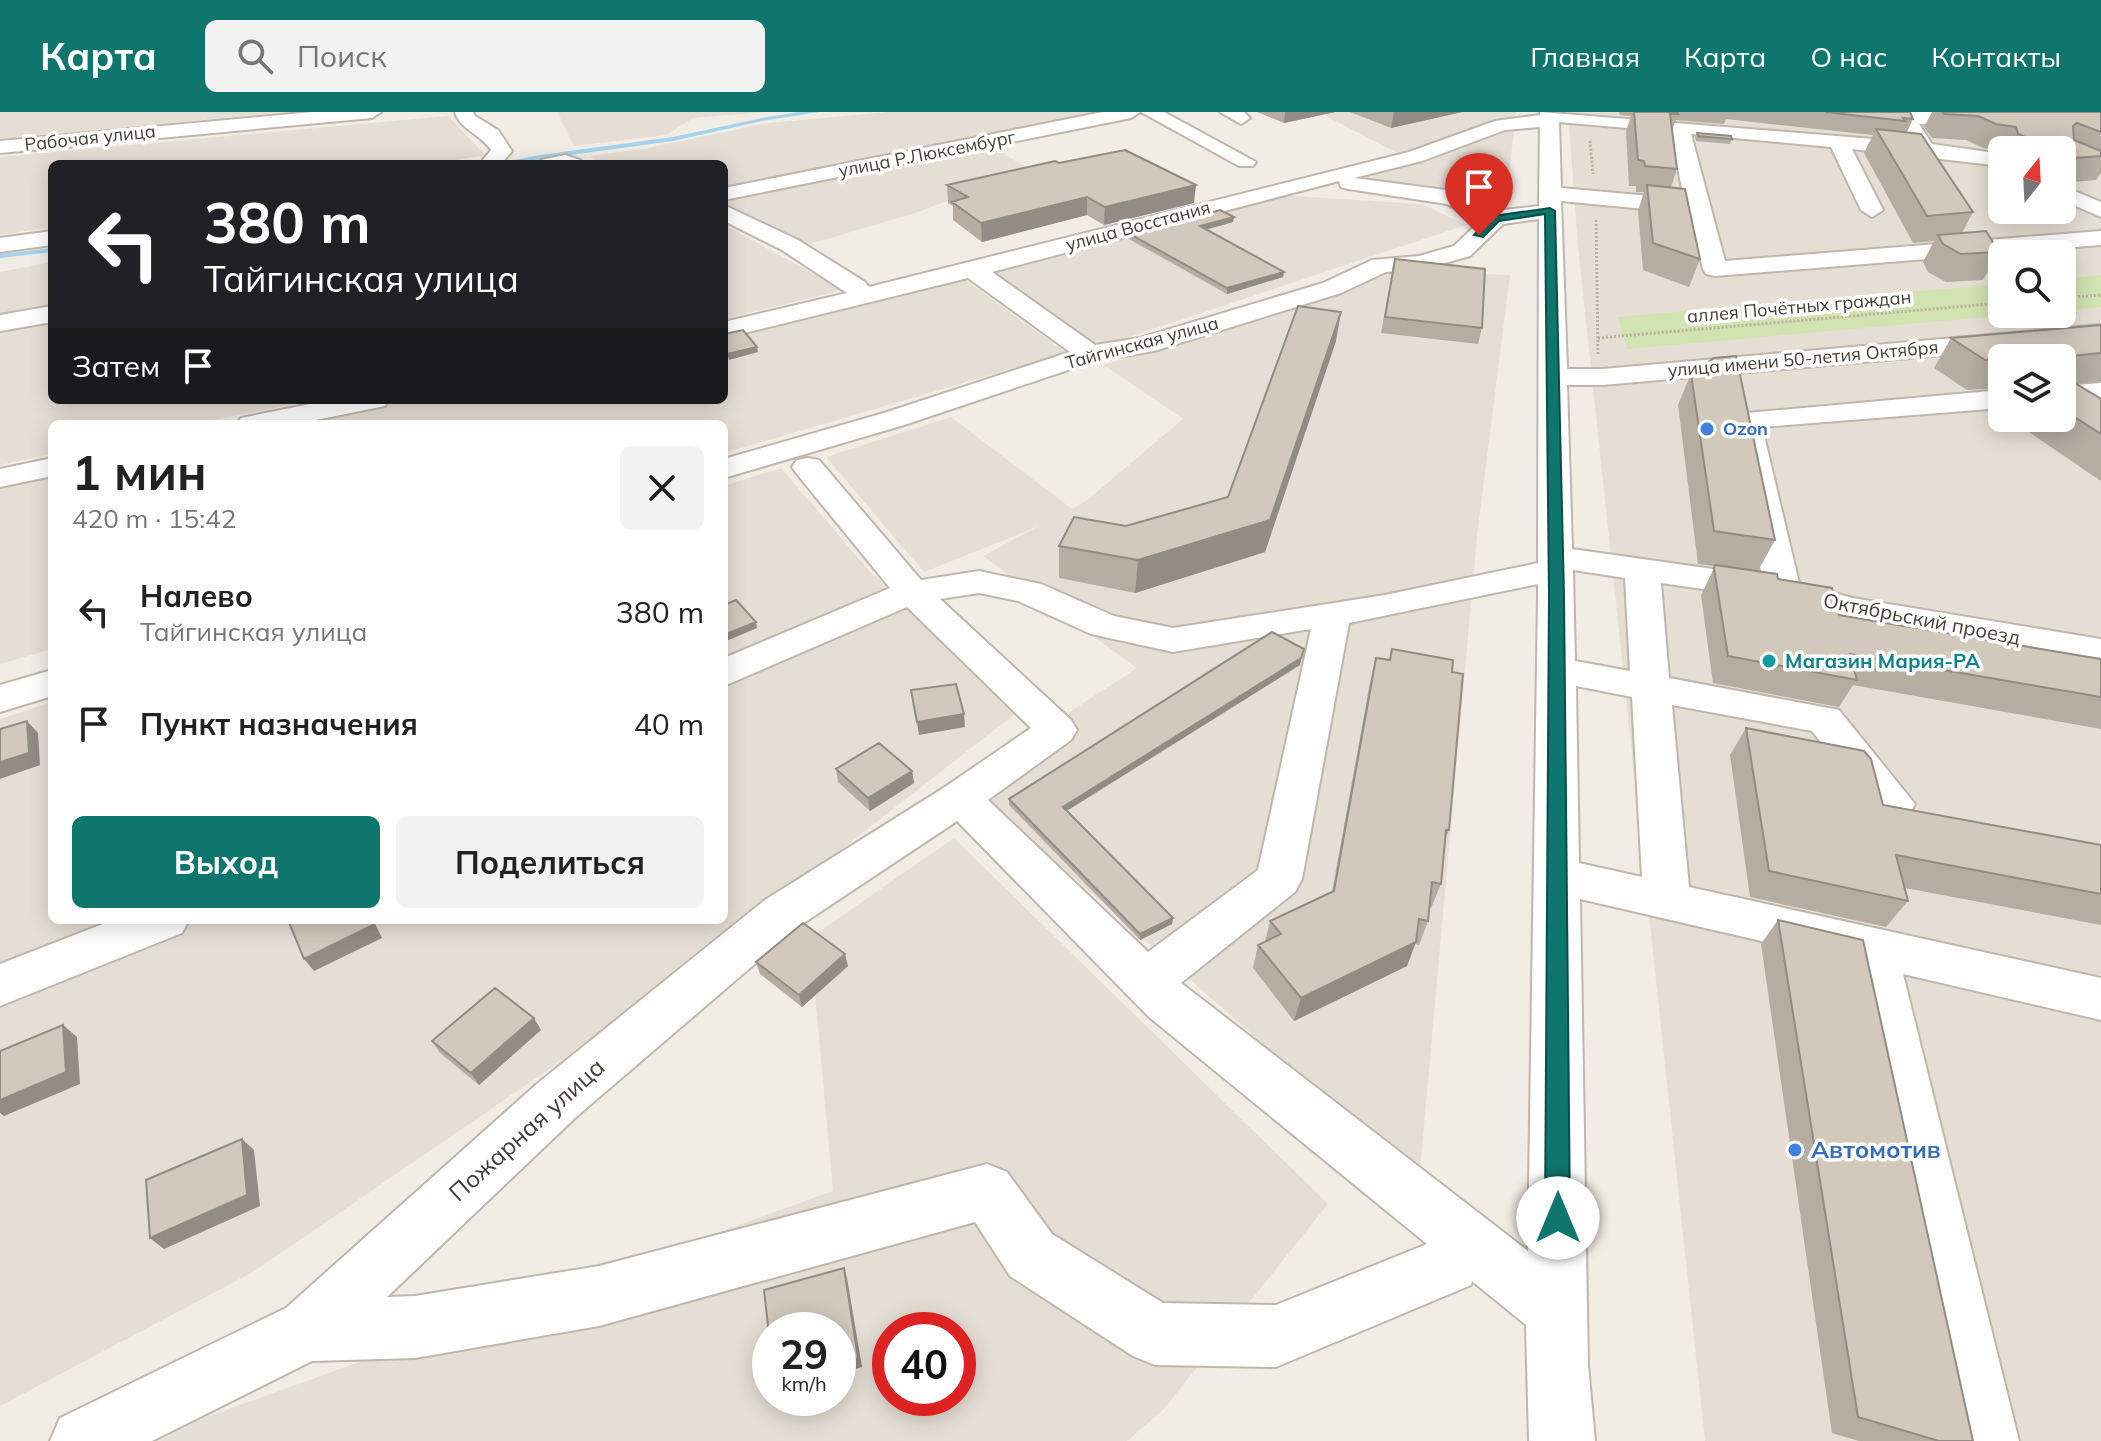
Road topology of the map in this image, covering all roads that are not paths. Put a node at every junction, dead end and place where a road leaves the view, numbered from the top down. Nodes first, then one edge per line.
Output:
1 (362, 112) edge
2 (464, 112) edge
3 (1131, 112) edge
4 (1150, 112) edge
5 (1839, 113) edge
6 (1984, 113) edge
7 (2101, 114) edge
8 (1904, 115) edge
9 (1559, 117) edge
10 (1680, 128) junction
11 (1839, 142) junction
12 (0, 147) edge
13 (1925, 149) junction
14 (494, 160) edge
15 (1988, 160) edge
16 (1246, 162) dead end
17 (1319, 179) junction
18 (728, 193) edge
19 (2076, 198) edge
20 (1550, 202) junction
21 (1697, 207) junction
22 (1872, 210) dead end
23 (2101, 210) edge
24 (728, 214) edge
25 (1496, 218) junction
26 (2101, 238) edge
27 (48, 239) edge
28 (0, 245) edge
29 (972, 270) junction
30 (862, 297) junction
31 (48, 315) edge
32 (0, 323) edge
33 (728, 329) edge
34 (2101, 333) edge
35 (1924, 348) junction
36 (1090, 354) junction
37 (1553, 377) junction
38 (2079, 394) edge
39 (354, 404) edge
40 (2101, 412) edge
41 (272, 420) edge
42 (828, 437) junction
43 (764, 456) junction
44 (808, 467) junction
45 (48, 468) edge
46 (728, 468) edge
47 (0, 478) edge
48 (1554, 563) junction
49 (1642, 570) junction
50 (1783, 590) junction
51 (912, 592) junction
52 (1333, 614) junction
53 (2101, 651) edge
54 (1556, 670) junction
55 (728, 671) edge
56 (48, 684) edge
57 (1651, 688) junction
58 (0, 699) edge
59 (960, 798) junction
60 (1894, 804) edge
61 (1557, 876) junction
62 (1667, 901) junction
63 (155, 924) edge
64 (1873, 949) junction
65 (1146, 982) junction
66 (0, 985) edge
67 (2101, 999) edge
68 (1460, 1237) junction
69 (1558, 1312) junction
70 (308, 1330) junction
71 (83, 1441) edge
72 (1562, 1441) edge
73 (1986, 1441) edge

1 - 12 street, Рабочая улица
2 - 14 street
3 - 18 street, улица Р.Люксембург
4 - 16 street
5 - 8 street
6 - 7 street
6 - 8 street
8 - 13 street
9 - 10 street, улица Восстания
9 - 17 street, улица Восстания
9 - 20 street
10 - 11 street, улица Восстания
10 - 21 street
11 - 13 street, улица Восстания
11 - 22 street
13 - 15 street, улица Восстания
17 - 25 street
17 - 29 street, улица Восстания
19 - 23 street
20 - 21 street
20 - 25 street
20 - 37 street
21 - 26 street
24 - 30 street
25 - 36 street, Тайгинская улица
27 - 28 street
29 - 30 street, улица Восстания
29 - 36 street
30 - 33 street, улица Восстания
31 - 32 street
34 - 35 street, улица имени 50-летия Октября
35 - 37 street, улица имени 50-летия Октября
35 - 50 street
36 - 42 street, Тайгинская улица
37 - 48 street
38 - 40 street
39 - 41 street
42 - 43 street, Тайгинская улица
42 - 44 street
43 - 44 street
43 - 46 street, Тайгинская улица
44 - 51 street
45 - 47 street
48 - 49 street, Октябрьский проезд
48 - 52 street, Октябрьский проезд
48 - 54 street
49 - 50 street, Октябрьский проезд
49 - 57 street
50 - 53 street, Октябрьский проезд
51 - 52 street, Октябрьский проезд
51 - 55 street, Октябрьский проезд
51 - 59 street, Пожарная улица
52 - 65 street
54 - 57 street
54 - 61 street
56 - 58 street
57 - 60 street
57 - 62 street
59 - 65 street
59 - 70 street, Пожарная улица
61 - 62 street
61 - 69 street
62 - 64 street
63 - 66 street
64 - 67 street
64 - 73 street
65 - 68 street
68 - 69 street
68 - 70 street
69 - 72 street
70 - 71 street, Пожарная улица

